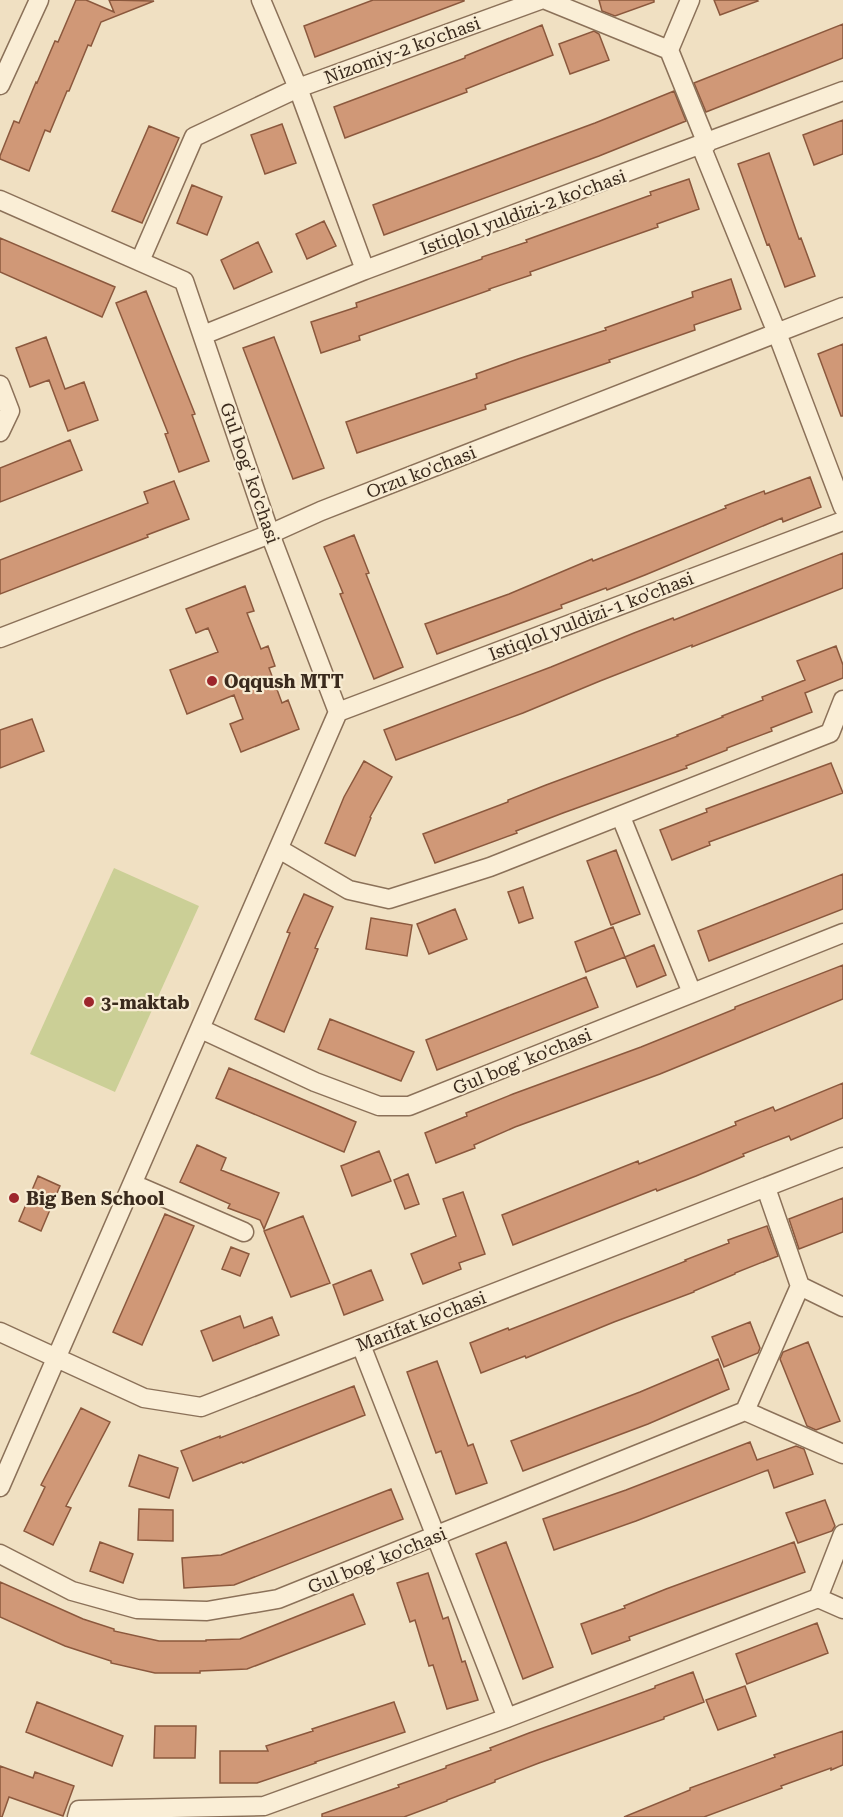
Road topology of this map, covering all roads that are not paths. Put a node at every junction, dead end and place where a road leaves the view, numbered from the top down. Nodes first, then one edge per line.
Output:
1 (39, 0) edge
2 (261, 0) edge
3 (540, 0) edge
4 (546, 0) edge
5 (690, 0) edge
6 (669, 50) junction
7 (0, 85) edge
8 (298, 88) junction
9 (843, 91) edge
10 (704, 145) junction
11 (0, 200) edge
12 (140, 261) junction
13 (365, 270) junction
14 (843, 307) edge
15 (777, 333) junction
16 (203, 335) junction
17 (0, 385) edge
18 (0, 432) edge
19 (843, 507) edge
20 (843, 521) edge
21 (270, 534) junction
22 (0, 638) edge
23 (843, 700) edge
24 (338, 712) junction
25 (836, 736) edge
26 (621, 817) junction
27 (279, 849) junction
28 (843, 933) edge
29 (692, 993) junction
30 (201, 1029) junction
31 (843, 1157) edge
32 (133, 1184) junction
33 (766, 1188) junction
34 (244, 1232) dead end
35 (800, 1286) junction
36 (843, 1307) edge
37 (0, 1332) edge
38 (361, 1345) junction
39 (56, 1356) junction
40 (745, 1411) junction
41 (843, 1454) edge
42 (0, 1487) edge
43 (843, 1533) edge
44 (436, 1537) junction
45 (0, 1554) edge
46 (818, 1598) junction
47 (843, 1610) edge
48 (507, 1718) junction
49 (78, 1814) edge

1 - 7 street
2 - 8 street
3 - 8 street, Nizomiy-2 ko'chasi
4 - 6 street
5 - 6 street
6 - 10 street
8 - 12 street, Nizomiy-2 ko'chasi
8 - 13 street
9 - 10 street, Istiqlol yuldizi-2 ko'chasi
10 - 13 street, Istiqlol yuldizi-2 ko'chasi
10 - 15 street
11 - 12 street, Gul bog' ko'chasi
12 - 16 street, Gul bog' ko'chasi
13 - 16 street, Istiqlol yuldizi-2 ko'chasi
14 - 15 street, Orzu ko'chasi
15 - 19 street
15 - 21 street, Orzu ko'chasi
16 - 21 street, Gul bog' ko'chasi
17 - 18 street
20 - 24 street, Istiqlol yuldizi-1 ko'chasi
21 - 22 street, Orzu ko'chasi
21 - 24 street, Gul bog' ko'chasi
23 - 25 street
24 - 27 street
25 - 26 street
26 - 27 street
26 - 29 street
27 - 30 street
28 - 29 street, Gul bog' ko'chasi
29 - 30 street, Gul bog' ko'chasi
30 - 32 street
31 - 33 street, Marifat ko'chasi
32 - 34 street
32 - 39 street
33 - 35 street
33 - 38 street, Marifat ko'chasi
35 - 36 street
35 - 40 street
37 - 39 street, Marifat ko'chasi
38 - 39 street, Marifat ko'chasi
38 - 44 street
39 - 42 street
40 - 41 street
40 - 44 street, Gul bog' ko'chasi
43 - 46 street
44 - 45 street, Gul bog' ko'chasi
44 - 48 street
46 - 47 street
46 - 48 street
48 - 49 street

